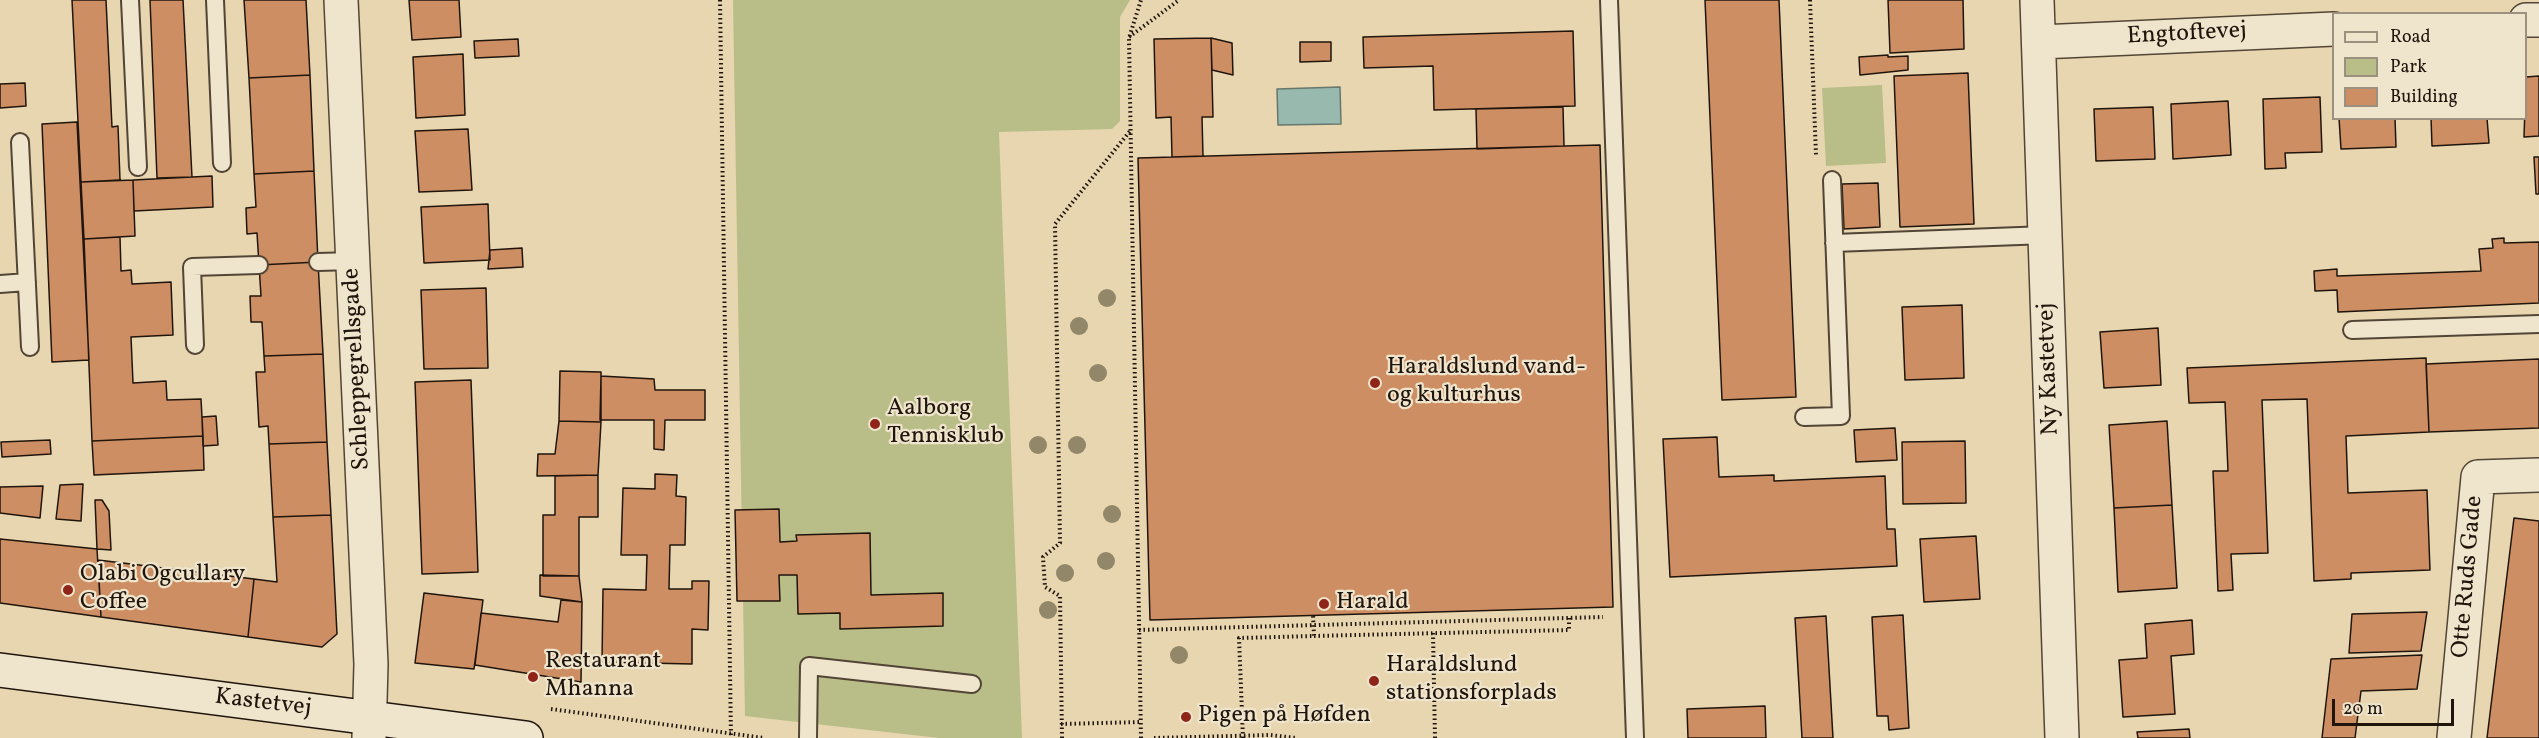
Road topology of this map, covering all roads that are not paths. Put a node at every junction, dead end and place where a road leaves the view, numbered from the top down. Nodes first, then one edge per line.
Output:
1 (130, 0) edge
2 (215, 0) edge
3 (341, 0) edge
4 (1609, 0) edge
5 (2037, 0) edge
6 (2332, 29) edge
7 (2040, 42) junction
8 (20, 142) dead end
9 (222, 163) dead end
10 (138, 167) dead end
11 (1832, 180) road end
12 (2046, 235) junction
13 (1834, 243) junction
14 (353, 261) junction
15 (318, 262) dead end
16 (259, 265) dead end
17 (27, 282) junction
18 (0, 284) edge
19 (2539, 324) edge
20 (2352, 330) dead end
21 (195, 345) dead end
22 (30, 347) dead end
23 (1804, 417) dead end
24 (2539, 475) edge
25 (0, 670) edge
26 (972, 684) dead end
27 (370, 728) edge
28 (526, 738) edge
29 (808, 738) edge
30 (1635, 738) edge
31 (2062, 738) edge
32 (2454, 738) edge

1 - 10 lane
2 - 9 lane
3 - 14 street, Schleppegrellsgade
4 - 30 lane
5 - 7 street, Ny Kastetvej
6 - 7 street, Engtoftevej
7 - 12 street, Ny Kastetvej
8 - 17 lane
11 - 13 lane
12 - 13 lane
12 - 31 street, Ny Kastetvej
13 - 23 lane
14 - 15 lane
14 - 27 street, Schleppegrellsgade
16 - 21 lane
17 - 18 lane
17 - 22 lane
19 - 20 lane
24 - 32 street, Otte Ruds Gade
25 - 27 street, Kastetvej
26 - 29 lane
27 - 28 street, Kastetvej

